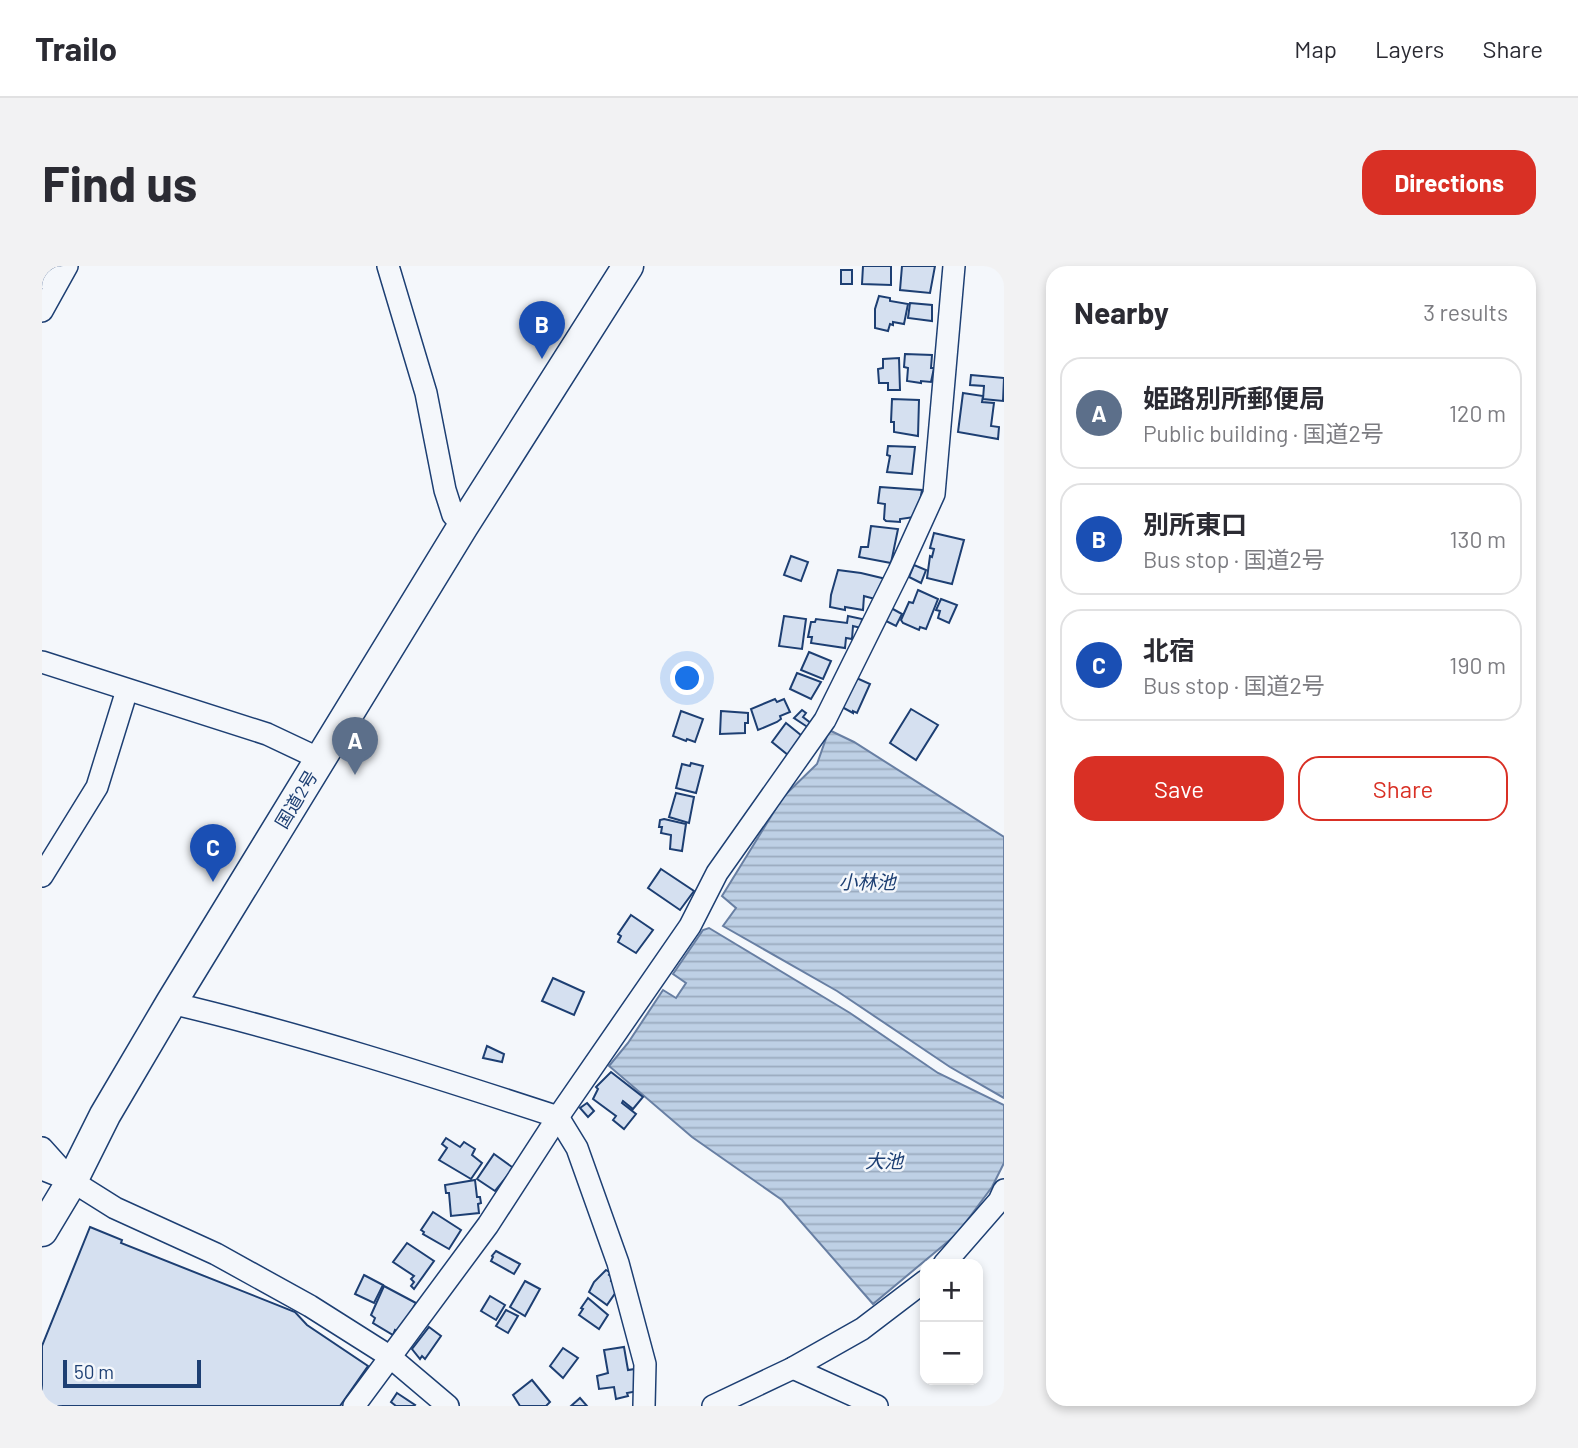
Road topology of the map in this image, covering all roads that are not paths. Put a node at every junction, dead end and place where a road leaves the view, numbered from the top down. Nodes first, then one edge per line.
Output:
1 (49, 266) edge
2 (67, 266) edge
3 (388, 266) edge
4 (628, 266) edge
5 (954, 266) edge
6 (42, 278) edge
7 (42, 311) edge
8 (463, 526) junction
9 (42, 662) edge
10 (127, 690) junction
11 (320, 759) junction
12 (42, 876) edge
13 (171, 1003) junction
14 (558, 1117) junction
15 (42, 1148) edge
16 (42, 1169) edge
17 (72, 1181) junction
18 (1004, 1190) edge
19 (42, 1231) edge
20 (948, 1259) edge
21 (920, 1285) edge
22 (389, 1356) junction
23 (793, 1368) junction
24 (354, 1406) edge
25 (448, 1406) edge
26 (644, 1406) edge
27 (713, 1406) edge
28 (877, 1406) edge

1 - 6 street
2 - 7 street
3 - 8 street
4 - 8 highway, 国道2号
5 - 14 street
8 - 11 highway, 国道2号
9 - 10 street
10 - 11 street
10 - 12 street
11 - 13 highway, 国道2号
13 - 14 street
13 - 17 highway, 国道2号
14 - 22 street
14 - 26 street
15 - 17 street
16 - 17 street
17 - 19 highway, 国道2号
17 - 22 street
18 - 20 street
21 - 23 street
22 - 24 street
22 - 25 street
23 - 27 street
23 - 28 street

